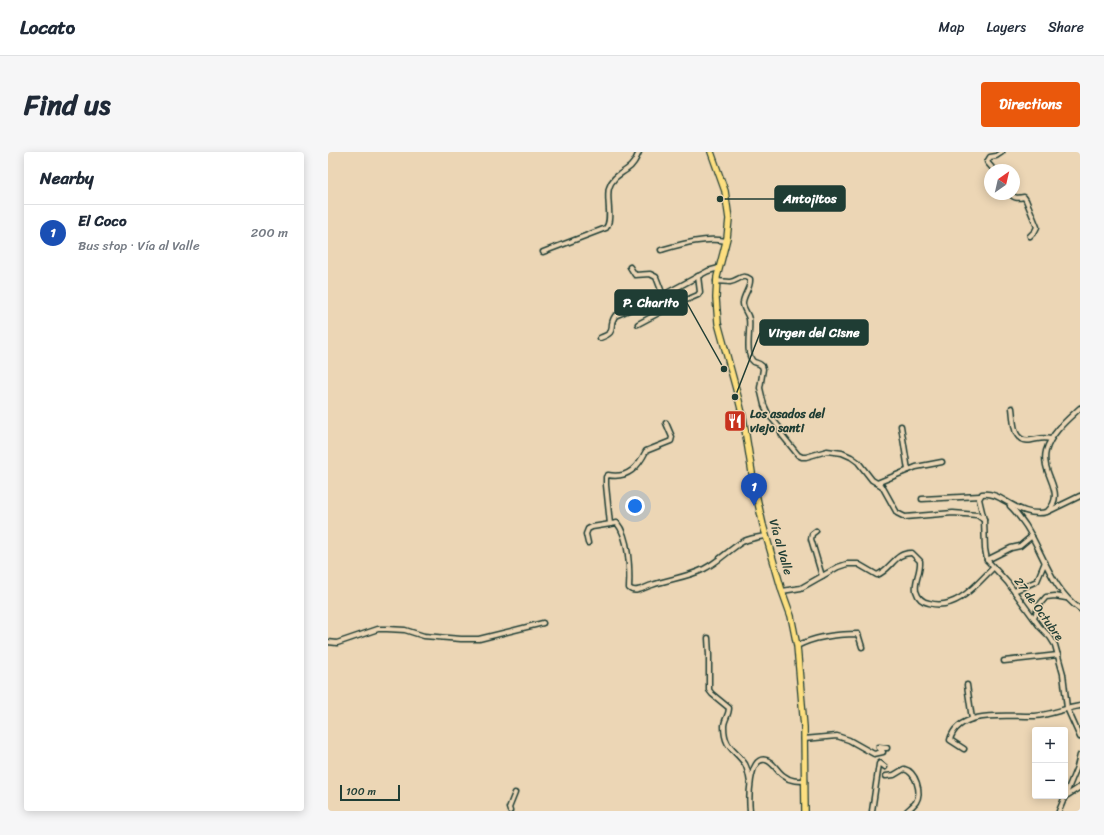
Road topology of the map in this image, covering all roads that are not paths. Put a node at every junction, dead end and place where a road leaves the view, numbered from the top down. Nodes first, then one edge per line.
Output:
1 (639, 152) edge
2 (711, 152) edge
3 (1002, 152) edge
4 (989, 164) edge
5 (1020, 198) edge
6 (1030, 236) dead end
7 (726, 241) junction
8 (661, 250) dead end
9 (543, 252) dead end
10 (630, 267) dead end
11 (719, 268) junction
12 (698, 276) junction
13 (716, 281) junction
14 (662, 295) junction
15 (638, 324) dead end
16 (600, 338) dead end
17 (1012, 408) dead end
18 (1080, 408) edge
19 (666, 423) dead end
20 (901, 426) dead end
21 (1050, 439) junction
22 (942, 462) dead end
23 (908, 470) junction
24 (877, 483) junction
25 (980, 496) junction
26 (1080, 496) edge
27 (922, 499) dead end
28 (1004, 500) junction
29 (1047, 512) junction
30 (984, 520) junction
31 (610, 524) junction
32 (816, 531) dead end
33 (766, 536) junction
34 (1032, 536) junction
35 (588, 543) dead end
36 (987, 560) junction
37 (1045, 562) junction
38 (993, 568) junction
39 (822, 576) junction
40 (1014, 591) junction
41 (782, 592) junction
42 (1067, 598) junction
43 (1080, 609) edge
44 (1034, 618) junction
45 (543, 623) dead end
46 (708, 638) dead end
47 (328, 642) edge
48 (797, 646) junction
49 (862, 647) dead end
50 (1058, 655) junction
51 (1004, 661) dead end
52 (967, 685) dead end
53 (1080, 706) edge
54 (1067, 708) junction
55 (972, 719) junction
56 (1080, 737) edge
57 (804, 739) junction
58 (887, 748) dead end
59 (964, 749) dead end
60 (1080, 755) edge
61 (885, 767) dead end
62 (886, 776) dead end
63 (805, 781) junction
64 (750, 783) junction
65 (1080, 787) edge
66 (1068, 791) edge
67 (515, 793) dead end
68 (1068, 795) edge
69 (1065, 799) edge
70 (510, 811) edge
71 (750, 811) edge
72 (805, 811) edge
73 (872, 811) edge
74 (907, 811) edge
75 (1059, 811) edge

1 - 9 street
2 - 7 main road, Vía al Valle
3 - 4 street
5 - 6 street
7 - 8 street
7 - 11 main road, Vía al Valle
10 - 14 street
11 - 12 street
11 - 13 main road, Vía al Valle
12 - 14 street
12 - 15 street
13 - 24 street
13 - 33 main road, Vía al Valle
14 - 16 street
17 - 21 street
18 - 21 street
19 - 31 street
20 - 23 street
21 - 29 street
22 - 23 street
23 - 24 street
24 - 30 street
25 - 27 street
25 - 28 street
25 - 30 street, 27 de Octubre
26 - 29 street
28 - 29 street
28 - 34 street
30 - 36 street, 27 de Octubre
31 - 33 street
31 - 35 street
32 - 39 street
33 - 41 main road, Vía al Valle
34 - 36 street
34 - 37 street
36 - 38 street, 27 de Octubre
37 - 40 street
37 - 42 street
38 - 39 street
38 - 40 street, 27 de Octubre
39 - 41 street
40 - 44 street, 27 de Octubre
41 - 48 main road, Vía al Valle
42 - 43 street
42 - 44 street
44 - 50 street, 27 de Octubre
45 - 47 street
46 - 64 street
48 - 49 street
48 - 57 main road, Vía al Valle
50 - 51 street
50 - 54 street, 27 de Octubre
52 - 55 street
53 - 54 street
54 - 55 street
54 - 56 street, 27 de Octubre
55 - 59 street
57 - 58 street
57 - 63 main road, Vía al Valle
60 - 66 street
61 - 73 street
62 - 74 street
63 - 64 street
63 - 72 main road, Vía al Valle
64 - 71 street
65 - 68 street
67 - 70 street
69 - 75 street

